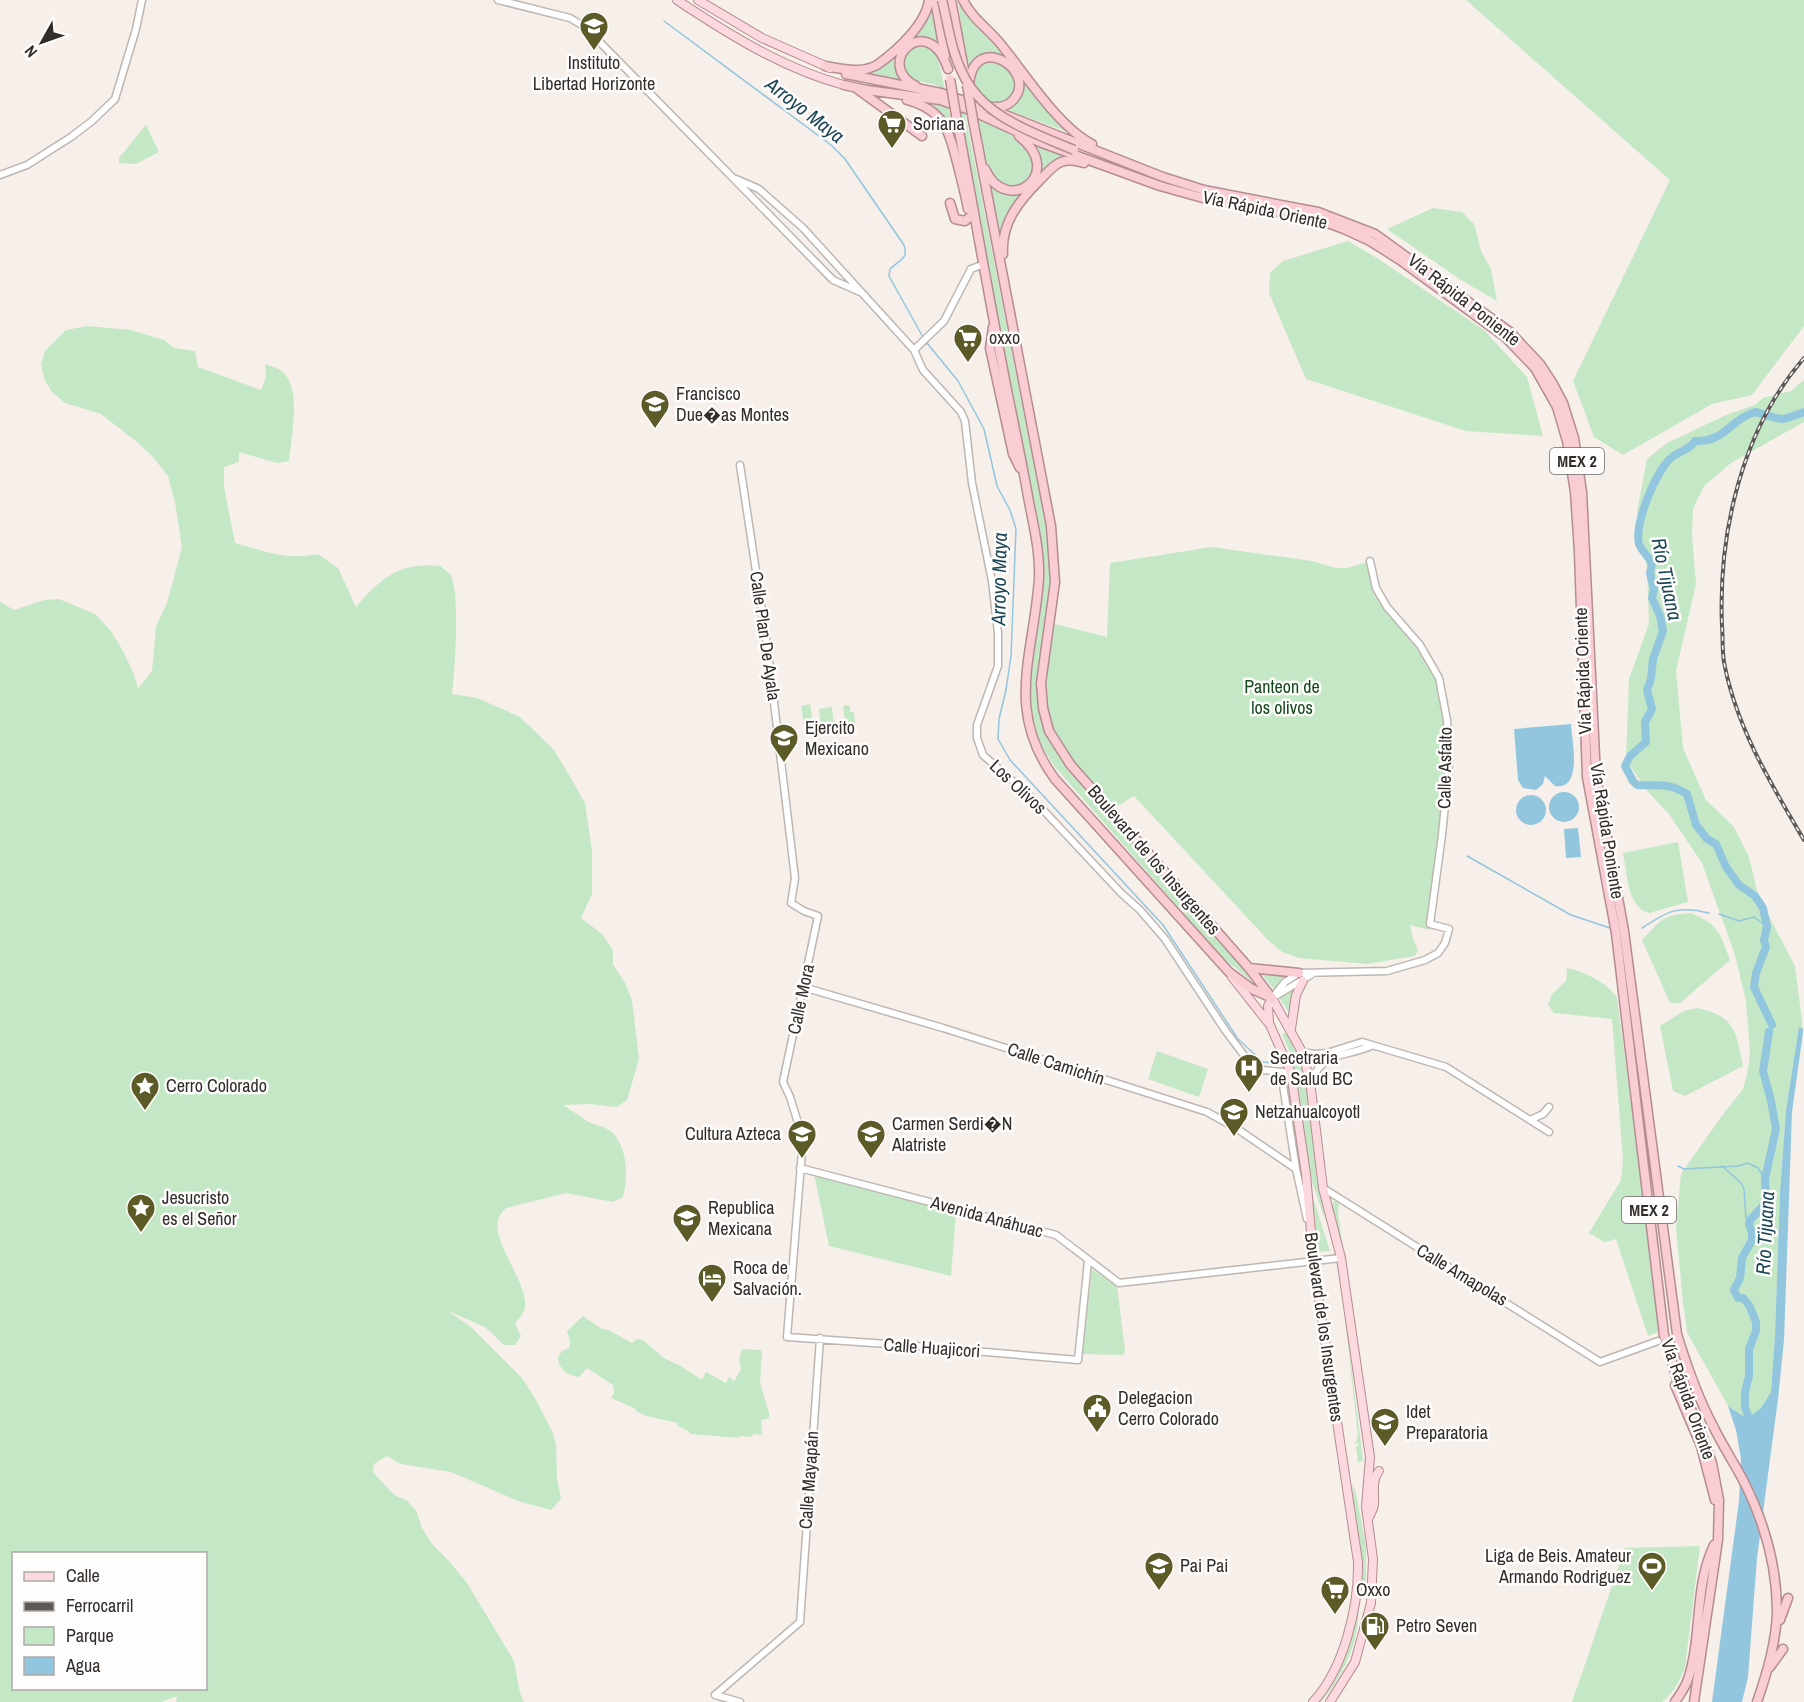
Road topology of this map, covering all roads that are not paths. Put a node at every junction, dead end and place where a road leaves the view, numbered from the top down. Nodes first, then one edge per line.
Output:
1 (142, 0) edge
2 (498, 0) edge
3 (677, 0) edge
4 (698, 0) edge
5 (929, 0) edge
6 (935, 0) edge
7 (942, 0) edge
8 (951, 0) edge
9 (963, 0) edge
10 (825, 66) junction
11 (948, 69) junction
12 (846, 74) joint
13 (967, 79) junction
14 (844, 85) joint
15 (856, 88) junction
16 (925, 89) junction
17 (867, 90) junction
18 (975, 104) junction
19 (1007, 127) junction
20 (922, 136) dead end
21 (980, 156) junction
22 (1121, 160) junction
23 (1116, 171) junction
24 (0, 175) edge
25 (736, 179) junction
26 (1160, 186) junction
27 (950, 203) dead end
28 (971, 216) junction
29 (806, 231) junction
30 (795, 240) junction
31 (979, 266) junction
32 (864, 294) junction
33 (1010, 311) junction
34 (993, 320) junction
35 (916, 348) junction
36 (740, 465) dead end
37 (1370, 561) dead end
38 (818, 916) joint
39 (1249, 968) junction
40 (1228, 972) junction
41 (1301, 977) junction
42 (803, 987) junction
43 (1272, 998) junction
44 (1270, 1024) junction
45 (1275, 1034) junction
46 (1293, 1034) junction
47 (1371, 1046) junction
48 (1302, 1052) junction
49 (1281, 1072) junction
50 (1291, 1072) junction
51 (1310, 1081) junction
52 (1549, 1107) dead end
53 (1530, 1120) junction
54 (1549, 1132) dead end
55 (800, 1168) junction
56 (1296, 1169) junction
57 (1323, 1188) junction
58 (1311, 1230) junction
59 (1341, 1258) junction
60 (1088, 1261) junction
61 (1314, 1261) junction
62 (820, 1338) junction
63 (1658, 1341) joint
64 (1379, 1471) dead end
65 (1719, 1511) junction
66 (1367, 1521) junction
67 (1718, 1540) junction
68 (1788, 1598) dead end
69 (1783, 1649) dead end
70 (1772, 1650) junction
71 (1768, 1670) junction
72 (740, 1702) edge
73 (1313, 1702) edge
74 (1330, 1702) edge
75 (1675, 1702) edge
76 (1694, 1702) edge
77 (1757, 1702) edge

1 - 24 street
2 - 25 street
3 - 14 main road
4 - 10 main road
5 - 10 highway
6 - 11 highway
7 - 26 highway, bridge
8 - 13 highway, Boulevard de los Insurgentes
9 - 22 highway
10 - 12 main road
11 - 16 highway
11 - 34 highway, bridge
12 - 16 highway
13 - 18 highway
13 - 21 highway, Boulevard de los Insurgentes, bridge
14 - 15 highway
15 - 17 highway
15 - 20 highway
16 - 18 highway
17 - 19 highway, Vía Rápida Oriente
17 - 28 highway
18 - 22 highway
19 - 21 highway
19 - 23 highway, Vía Rápida Oriente
21 - 33 highway, Boulevard de los Insurgentes
22 - 70 highway, Vía Rápida Poniente / MEX 2
23 - 26 highway, Vía Rápida Oriente
23 - 33 highway
25 - 29 street, Los Olivos
25 - 30 street
26 - 65 highway, Vía Rápida Oriente / MEX 2
27 - 28 highway
28 - 31 highway
29 - 30 street
29 - 32 street, Los Olivos
30 - 32 street
31 - 34 highway
31 - 35 street
32 - 35 street, Los Olivos
33 - 39 highway, Boulevard de los Insurgentes
34 - 40 highway, Boulevard de los Insurgentes
35 - 49 street, Los Olivos
36 - 38 street, Calle Plan De Ayala
37 - 41 street, Calle Asfalto
38 - 42 street, Calle Mora
39 - 41 highway
39 - 43 highway, Boulevard de los Insurgentes
40 - 43 highway
40 - 44 main road, Boulevard de los Insurgentes
41 - 43 street
41 - 46 main road
42 - 55 street, Calle Mora
42 - 56 street, Calle Camichín
43 - 44 main road
43 - 46 main road, Boulevard de los Insurgentes
44 - 45 main road, Boulevard de los Insurgentes
45 - 46 main road
45 - 50 main road, Boulevard de los Insurgentes
46 - 48 main road, Boulevard de los Insurgentes
47 - 48 street
47 - 51 street
47 - 53 street
48 - 51 main road, Boulevard de los Insurgentes
49 - 50 street, Los Olivos
49 - 56 street
50 - 58 main road, Boulevard de los Insurgentes
51 - 57 main road, Boulevard de los Insurgentes
52 - 53 street
53 - 54 street
55 - 60 street, Avenida Anáhuac
55 - 62 street, Calle Huajicori
56 - 58 street
57 - 59 main road, Boulevard de los Insurgentes
57 - 63 street, Calle Amapolas
58 - 61 main road, Boulevard de los Insurgentes
59 - 61 street, Avenida Anáhuac
59 - 66 main road, Boulevard de los Insurgentes
60 - 61 street, Avenida Anáhuac
60 - 62 street, Calle Huajicori
61 - 73 main road, Boulevard de los Insurgentes
62 - 72 street, Calle Mayapán
63 - 65 highway
64 - 66 main road
65 - 67 highway, Vía Rápida Oriente / MEX 2
66 - 74 main road, Boulevard de los Insurgentes
67 - 75 highway
67 - 76 highway, Vía Rápida Oriente / MEX 2
68 - 70 highway
69 - 71 highway
70 - 71 highway, MEX 2
71 - 77 highway, MEX 2

